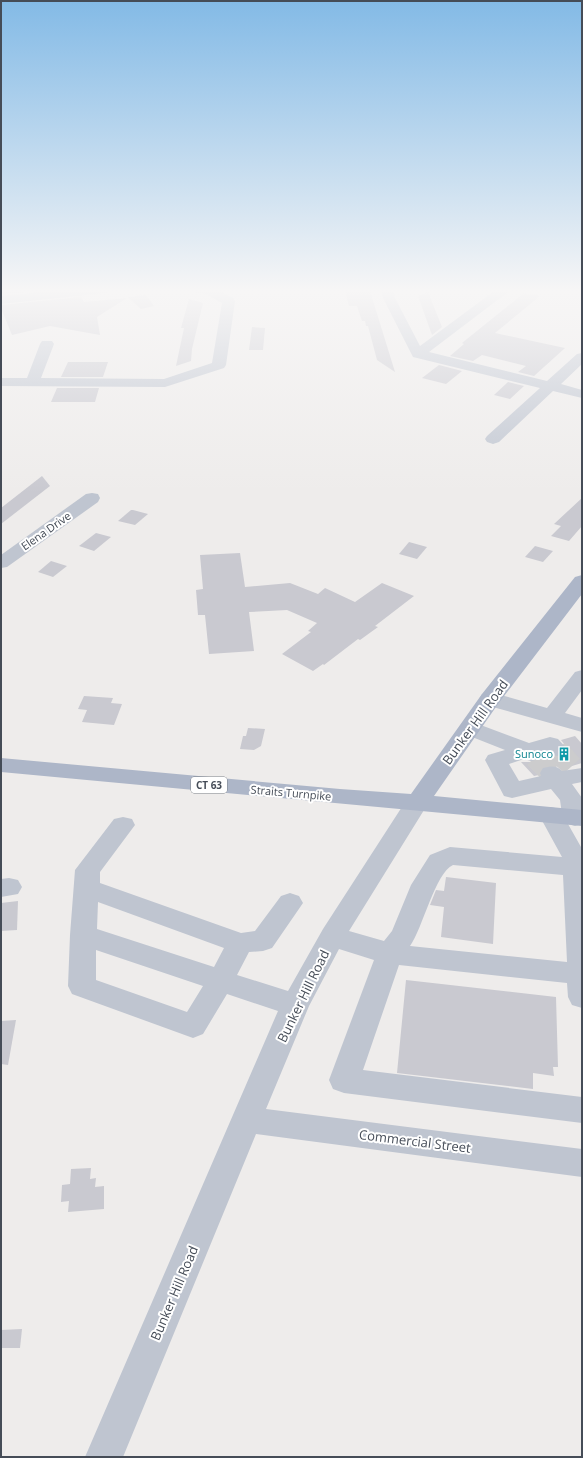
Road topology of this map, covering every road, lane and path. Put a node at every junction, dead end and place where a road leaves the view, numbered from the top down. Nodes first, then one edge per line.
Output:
1 (42, 357) edge
2 (220, 357) edge
3 (430, 357) edge
4 (582, 357) edge
5 (1, 382) edge
6 (32, 382) junction
7 (550, 387) junction
8 (582, 394) edge
9 (493, 439) dead end
10 (92, 498) dead end
11 (1, 563) edge
12 (582, 581) edge
13 (582, 676) edge
14 (490, 699) junction
15 (551, 717) junction
16 (582, 725) edge
17 (470, 728) junction
18 (525, 754) junction
19 (1, 765) edge
20 (554, 771) junction
21 (417, 802) junction
22 (551, 815) junction
23 (579, 818) edge
24 (123, 825) dead end
25 (579, 863) edge
26 (86, 888) junction
27 (290, 903) dead end
28 (83, 935) junction
29 (332, 936) junction
30 (240, 943) junction
31 (390, 952) junction
32 (220, 982) junction
33 (581, 986) edge
34 (296, 1005) junction
35 (582, 1110) edge
36 (248, 1120) junction
37 (582, 1163) edge
38 (104, 1457) edge

1 - 6 street
2 - 6 street
3 - 7 street
4 - 7 street
5 - 6 street
7 - 8 street
7 - 9 street
10 - 11 street, Elena Drive
12 - 14 main road, Bunker Hill Road
13 - 15 street
14 - 15 street
14 - 17 main road, Bunker Hill Road
15 - 16 street
17 - 18 street
17 - 21 main road, Bunker Hill Road
18 - 20 street
18 - 20 street
19 - 21 main road, Straits Turnpike / CT 63
20 - 23 street
21 - 22 main road, Straits Turnpike / CT 63
21 - 29 street, Bunker Hill Road
22 - 23 main road, Straits Turnpike / CT 63
22 - 25 street
24 - 26 street
25 - 31 street
25 - 33 street
26 - 28 street
26 - 30 street
27 - 30 street
28 - 32 street
28 - 32 street
29 - 31 street
29 - 34 street, Bunker Hill Road
30 - 32 street
31 - 33 street
31 - 35 street
32 - 34 street
34 - 36 street, Bunker Hill Road
36 - 37 street, Commercial Street
36 - 38 street, Bunker Hill Road

